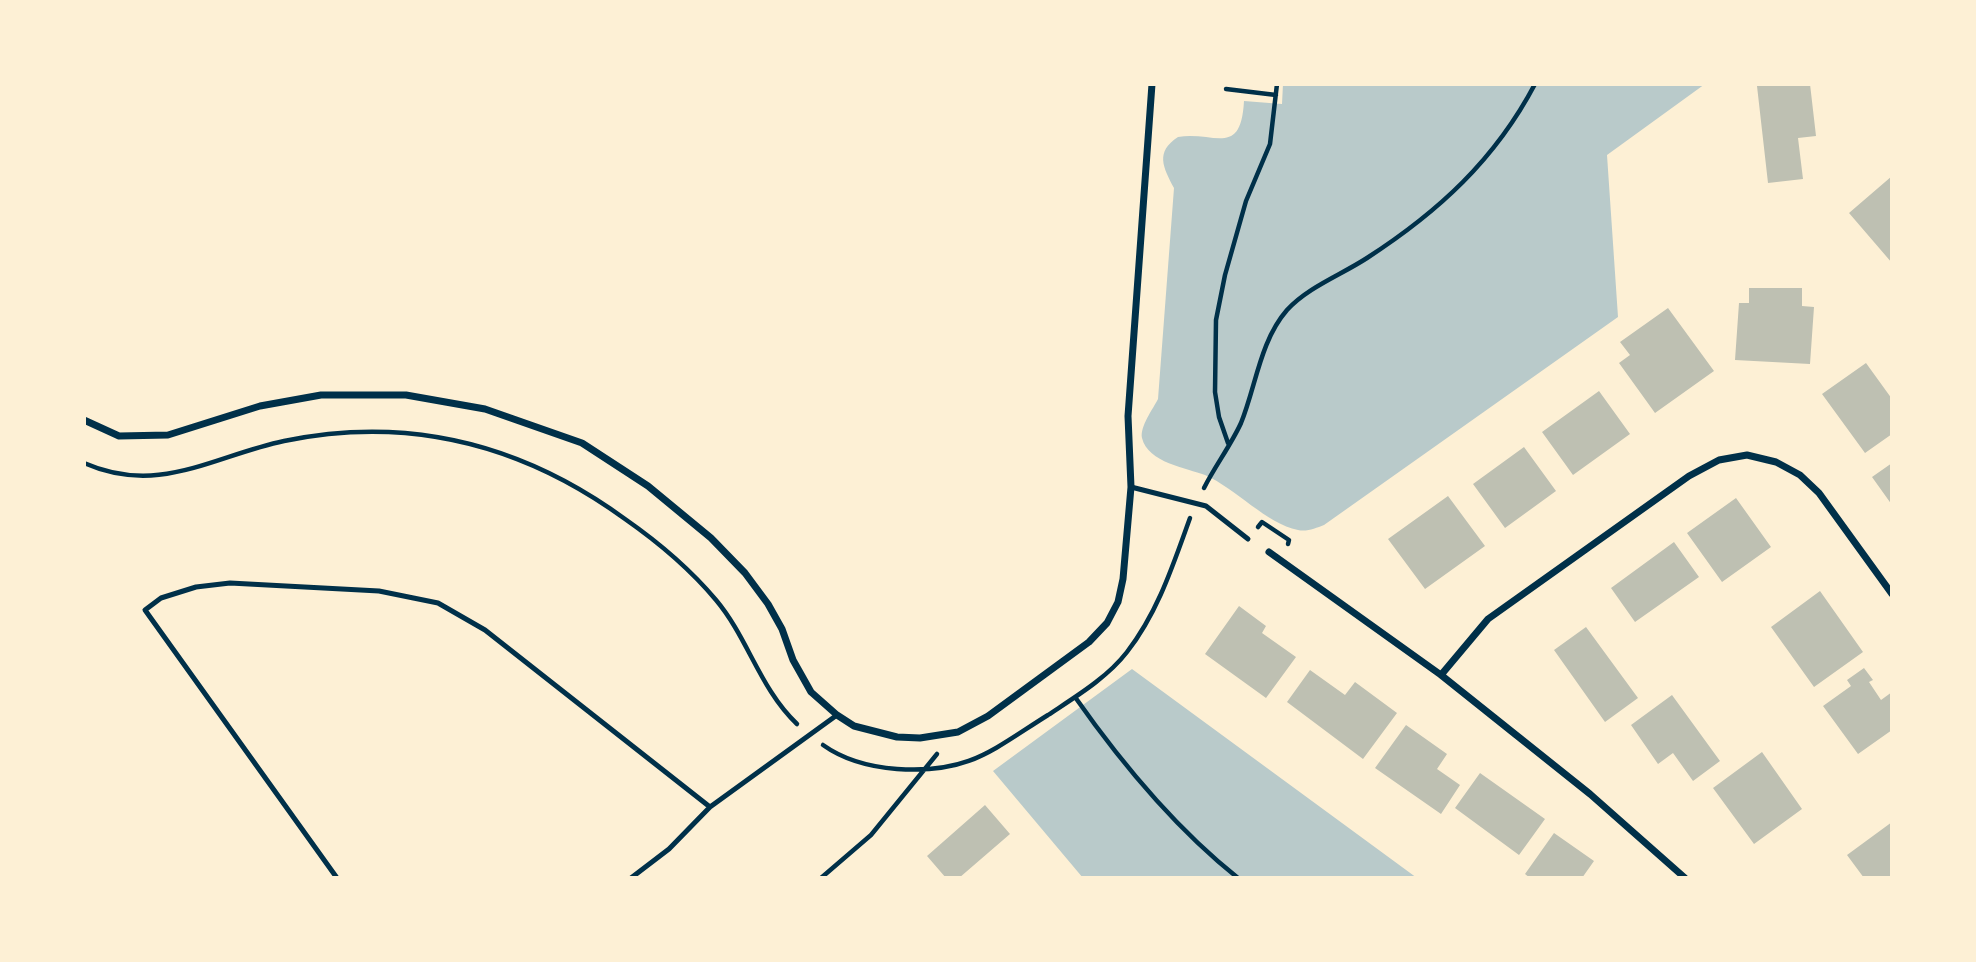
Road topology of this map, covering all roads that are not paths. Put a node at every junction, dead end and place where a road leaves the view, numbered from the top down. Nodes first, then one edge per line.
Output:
1 (1152, 84) edge
2 (84, 420) edge
3 (1131, 487) junction
4 (1248, 539) dead end
5 (1269, 552) dead end
6 (1892, 594) edge
7 (1441, 675) junction
8 (837, 715) junction
9 (710, 807) junction
10 (337, 878) edge
11 (631, 878) edge
12 (1685, 878) edge

1 - 3 street
2 - 8 street
3 - 4 lane
3 - 8 street
5 - 7 street
6 - 7 street
7 - 12 street
8 - 9 lane
9 - 10 lane
9 - 11 lane

